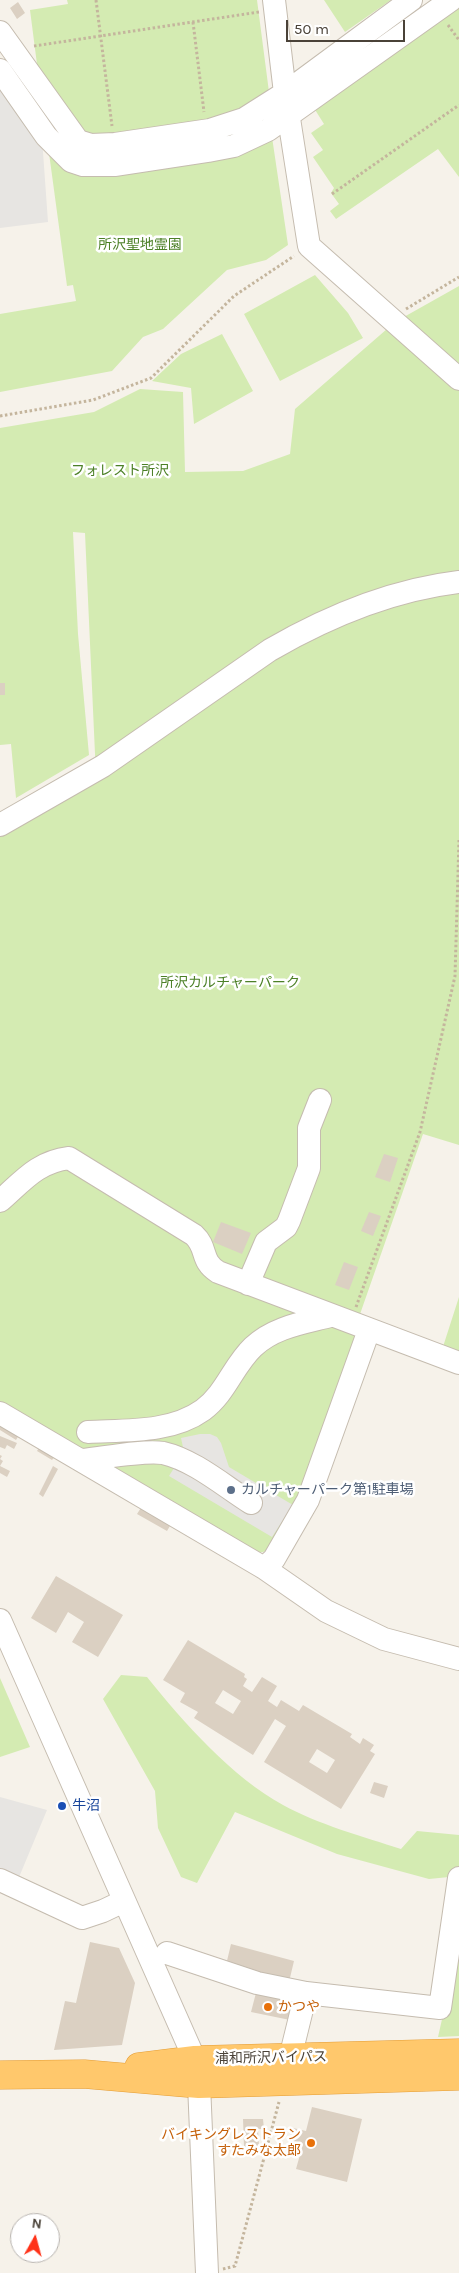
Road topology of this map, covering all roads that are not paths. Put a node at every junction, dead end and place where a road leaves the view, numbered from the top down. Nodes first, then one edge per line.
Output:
1 (411, 0) edge
2 (440, 3) edge
3 (266, 6) edge
4 (0, 32) edge
5 (0, 70) edge
6 (285, 93) junction
7 (288, 115) junction
8 (459, 379) edge
9 (459, 582) edge
10 (0, 825) edge
11 (320, 1100) dead end
12 (0, 1201) edge
13 (248, 1284) junction
14 (350, 1323) junction
15 (459, 1363) edge
16 (0, 1413) edge
17 (88, 1432) dead end
18 (82, 1460) junction
19 (251, 1503) dead end
20 (264, 1568) junction
21 (0, 1620) edge
22 (459, 1659) edge
23 (459, 1878) edge
24 (0, 1880) edge
25 (124, 1901) junction
26 (167, 1953) dead end
27 (306, 1993) junction
28 (459, 2054) edge
29 (287, 2070) junction
30 (197, 2072) junction
31 (0, 2075) edge
32 (459, 2076) edge
33 (207, 2272) edge

1 - 6 street
2 - 7 street
3 - 6 street
4 - 6 street
5 - 7 street
6 - 7 street
7 - 8 street
9 - 10 street
11 - 13 street
12 - 13 street
13 - 14 street
14 - 15 street
14 - 17 street
14 - 20 street
16 - 18 street
18 - 19 street
18 - 20 street
20 - 22 street
21 - 25 street
23 - 27 street
24 - 25 street
25 - 30 street
26 - 27 street
27 - 29 street
28 - 29 highway, 浦和所沢バイパス
29 - 30 highway, 浦和所沢バイパス
29 - 32 highway, 浦和所沢バイパス
30 - 31 highway, 浦和所沢バイパス
30 - 33 street

